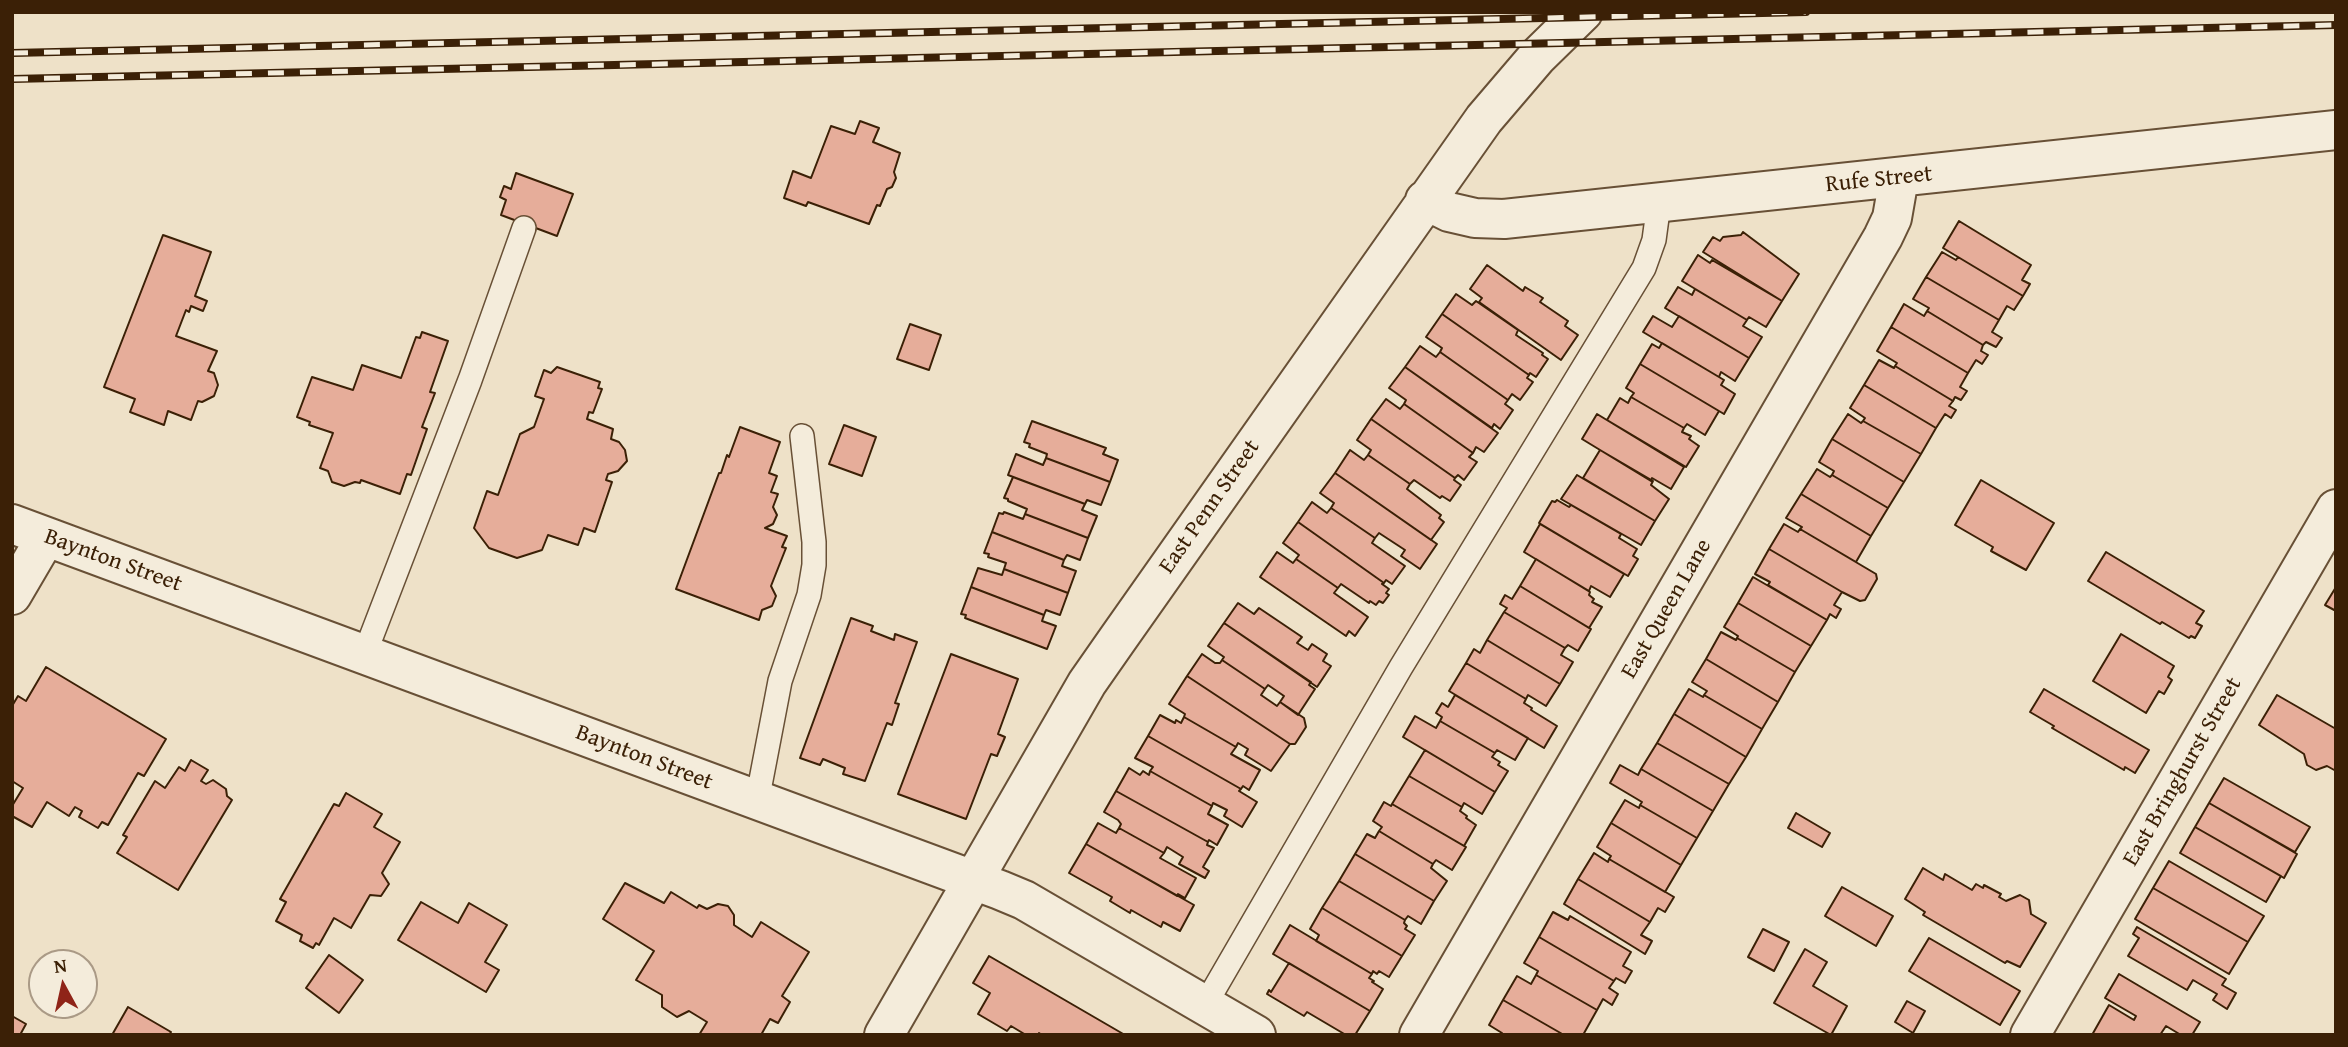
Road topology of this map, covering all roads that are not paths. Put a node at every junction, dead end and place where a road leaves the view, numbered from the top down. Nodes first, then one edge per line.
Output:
1 (1583, 12) edge
2 (2336, 130) edge
3 (1899, 178) junction
4 (1424, 200) junction
5 (1659, 203) junction
6 (524, 228) dead end
7 (802, 436) dead end
8 (2336, 509) edge
9 (29, 531) edge
10 (12, 595) edge
11 (365, 653) junction
12 (757, 801) junction
13 (974, 880) junction
14 (1205, 1005) junction
15 (884, 1035) edge
16 (1256, 1035) edge
17 (1419, 1035) edge
18 (2030, 1035) edge

1 - 4 street, East Penn Street
2 - 3 street, Rufe Street
3 - 5 street, Rufe Street
3 - 17 street, East Queen Lane
4 - 5 street, Rufe Street
4 - 13 street, East Penn Street
5 - 14 lane
6 - 11 lane
7 - 12 lane
8 - 18 street, East Bringhurst Street
9 - 10 street
9 - 11 street, Baynton Street
11 - 12 street, Baynton Street
12 - 13 street, Baynton Street
13 - 14 street, Baynton Street
13 - 15 street, East Penn Street
14 - 16 street, Baynton Street

